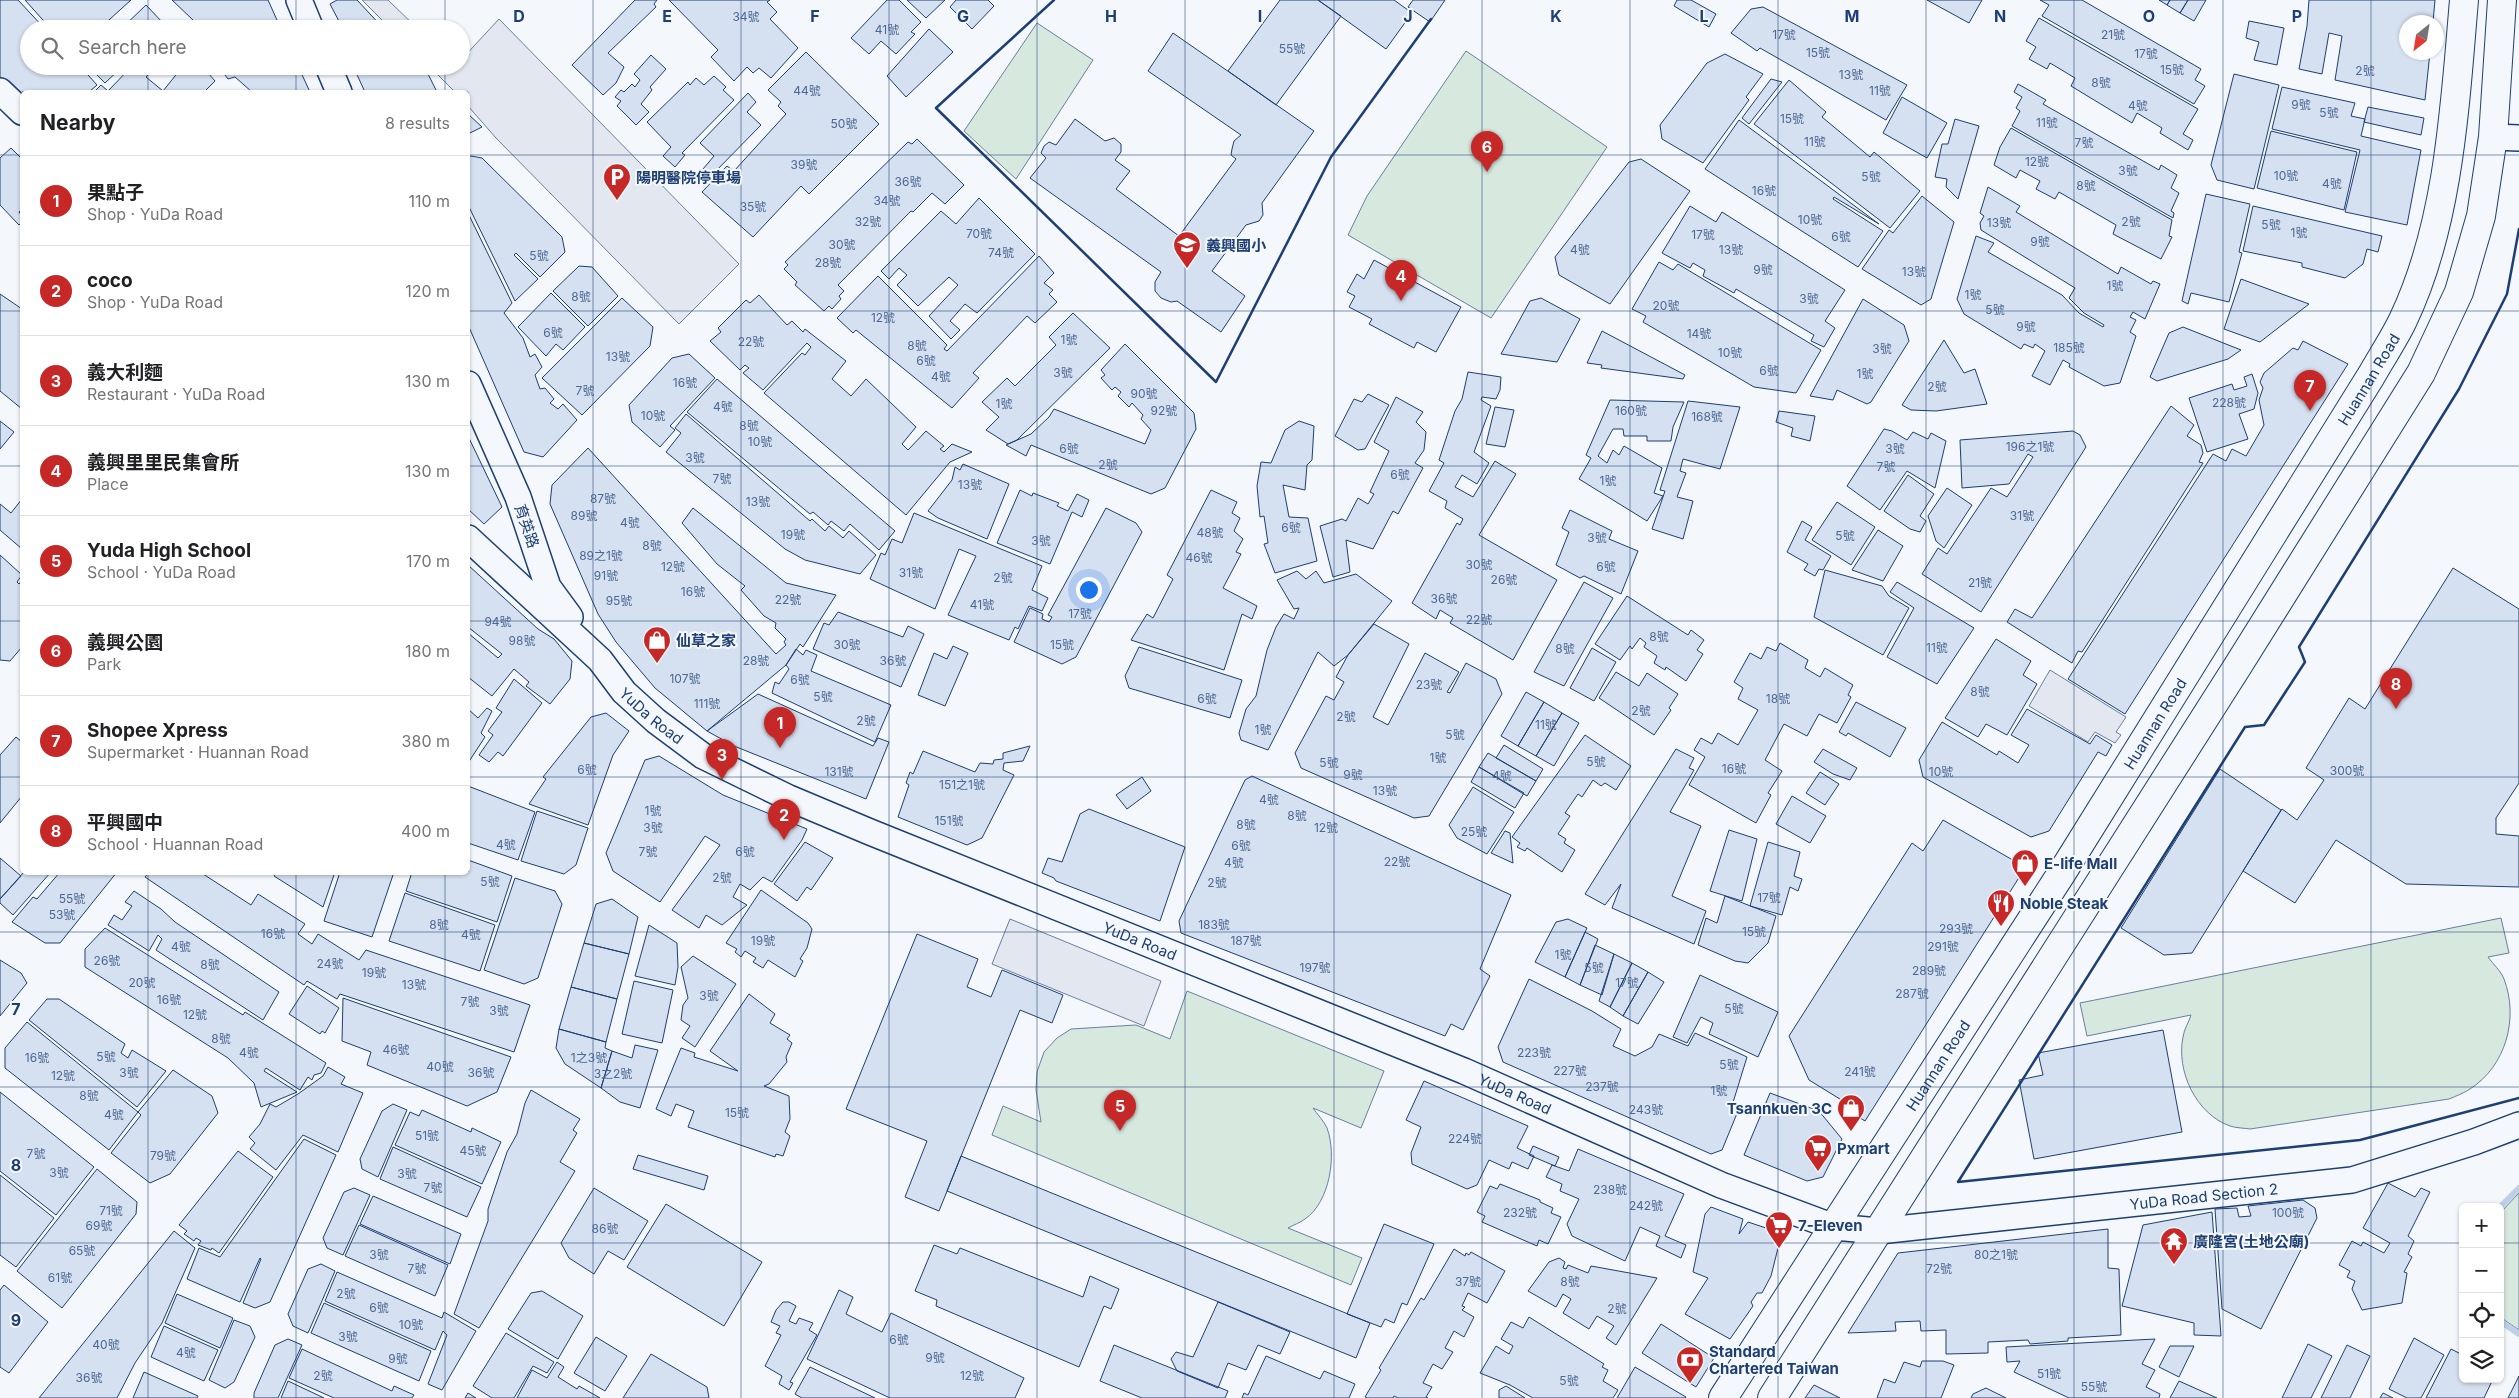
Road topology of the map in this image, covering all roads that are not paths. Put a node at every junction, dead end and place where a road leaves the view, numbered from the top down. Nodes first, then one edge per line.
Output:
1 (299, 0) edge
2 (2464, 0) edge
3 (2502, 0) edge
4 (307, 20) edge
5 (332, 75) edge
6 (338, 90) edge
7 (0, 91) edge
8 (20, 110) edge
9 (2506, 137) edge
10 (470, 389) edge
11 (470, 540) edge
12 (2204, 645) junction
13 (600, 660) junction
14 (2239, 664) junction
15 (2519, 1125) edge
16 (1834, 1227) junction
17 (1880, 1231) junction
18 (1723, 1398) edge
19 (1772, 1398) edge

1 - 4 street
2 - 12 main road, Huannan Road
3 - 9 main road
5 - 6 street
7 - 8 street
9 - 14 main road
10 - 13 street, 育英路
11 - 13 street, YuDa Road
12 - 14 main road
12 - 16 main road, Huannan Road
13 - 16 street, YuDa Road
14 - 17 main road
15 - 17 street, YuDa Road Section 2
16 - 17 street, YuDa Road
16 - 18 main road, Huannan Road
17 - 19 main road

